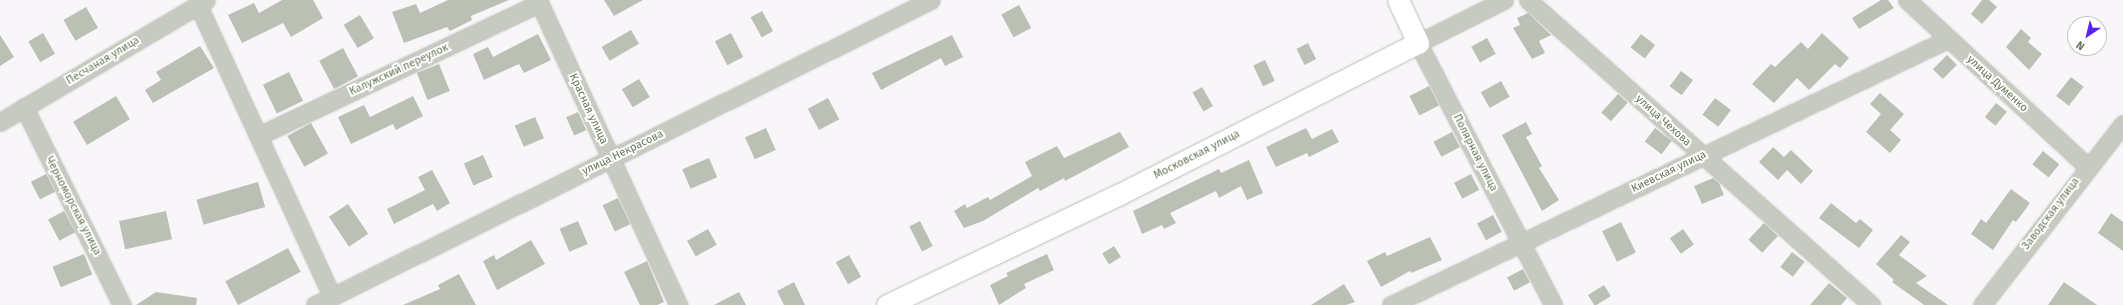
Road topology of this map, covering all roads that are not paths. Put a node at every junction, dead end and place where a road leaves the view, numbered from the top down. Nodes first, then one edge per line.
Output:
1 (931, 0) edge
2 (1398, 0) edge
3 (1504, 0) edge
4 (1528, 0) edge
5 (1907, 0) edge
6 (202, 2) edge
7 (539, 2) edge
8 (1948, 39) junction
9 (1418, 43) junction
10 (24, 108) junction
11 (0, 122) edge
12 (2123, 124) edge
13 (258, 136) junction
14 (1703, 156) junction
15 (611, 160) junction
16 (2088, 166) junction
17 (1521, 243) junction
18 (332, 296) junction
19 (122, 305) edge
20 (315, 305) edge
21 (678, 305) edge
22 (887, 305) edge
23 (1391, 305) edge
24 (1554, 305) edge
25 (1871, 305) edge
26 (1982, 305) edge

1 - 15 street, улица Некрасова
2 - 9 main road, Полярная улица
3 - 9 street, Московская улица
4 - 14 street, улица Чехова
5 - 8 street, улица Думенко
6 - 10 street, Песчаная улица
6 - 13 street
7 - 13 street, Калужский переулок
7 - 15 street, Красная улица
8 - 14 street, Киевская улица
8 - 16 street, улица Думенко
9 - 17 street, Полярная улица
9 - 22 main road, Московская улица
10 - 11 street, Песчаная улица
10 - 19 street, Черноморская улица
12 - 16 street, Заводская улица
13 - 18 street
14 - 17 street, Киевская улица
14 - 25 street, улица Чехова
15 - 18 street, улица Некрасова
15 - 21 street, Красная улица
16 - 26 street, Заводская улица
17 - 23 street, Киевская улица
17 - 24 street, Полярная улица
18 - 20 street, улица Некрасова

